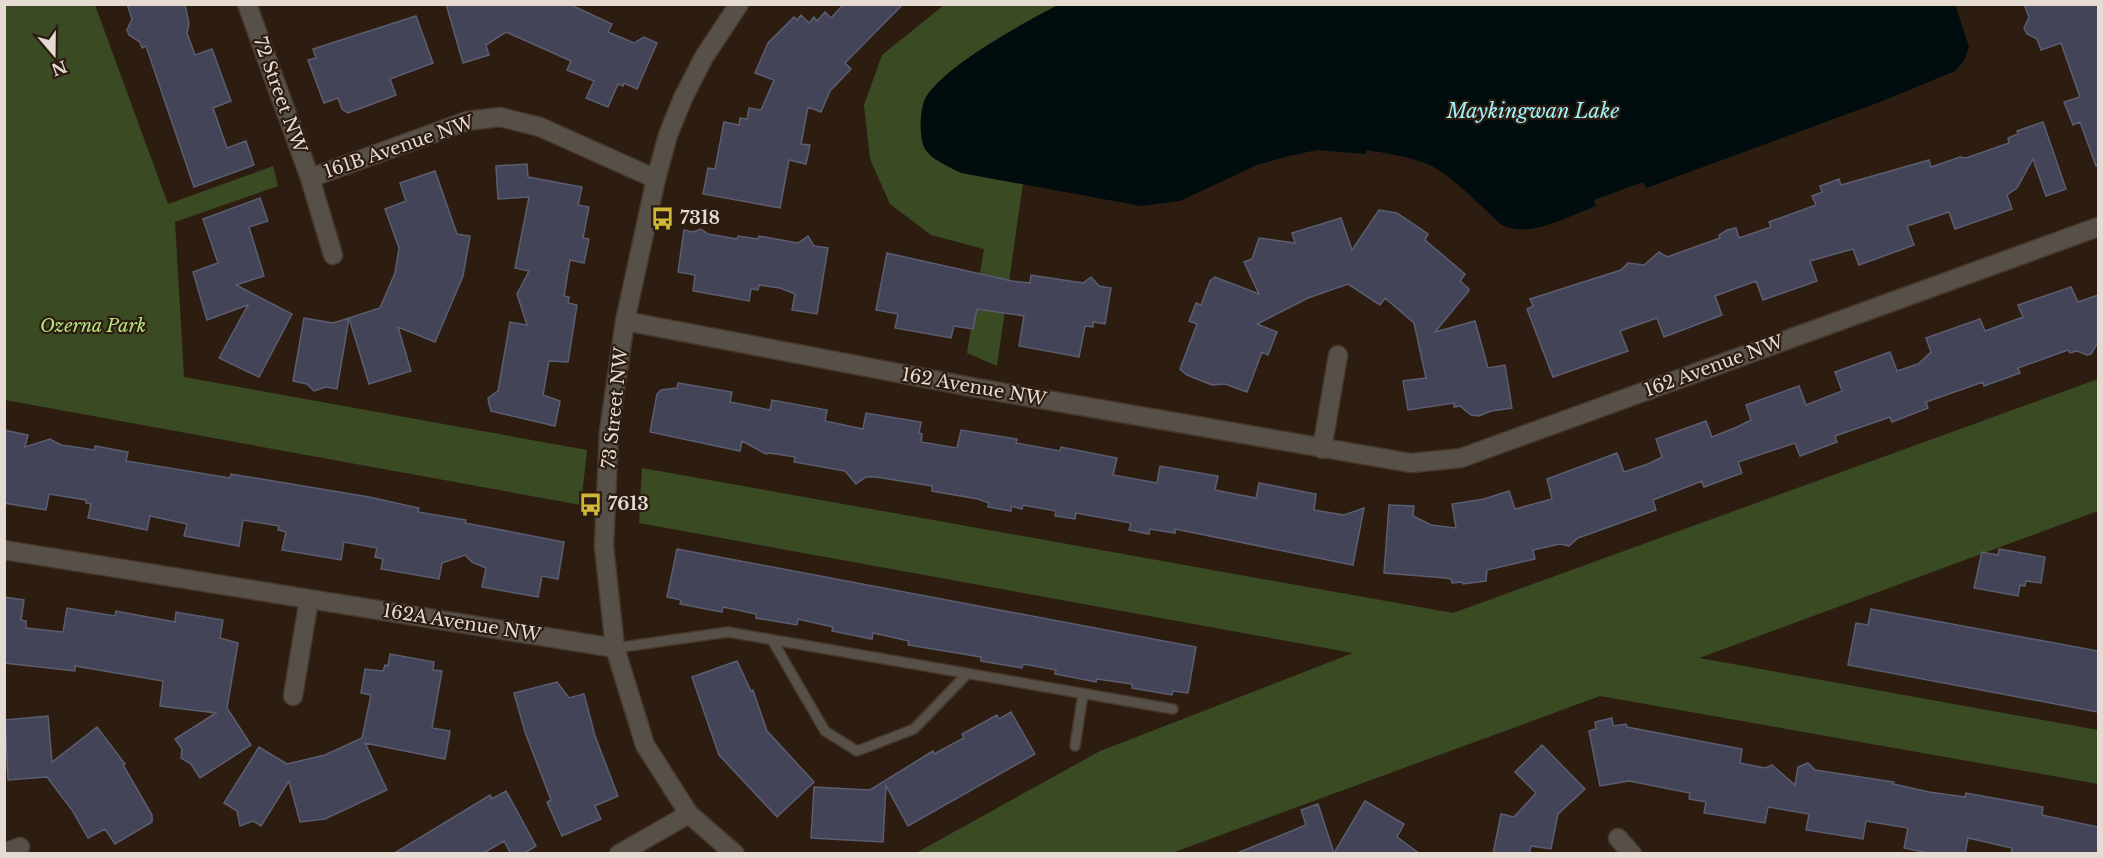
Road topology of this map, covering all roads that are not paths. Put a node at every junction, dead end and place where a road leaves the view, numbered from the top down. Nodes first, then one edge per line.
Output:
1 (247, 4) edge
2 (739, 4) edge
3 (310, 178) junction
4 (656, 179) junction
5 (2098, 227) edge
6 (333, 255) dead end
7 (625, 321) junction
8 (1338, 355) dead end
9 (1323, 449) junction
10 (4, 550) edge
11 (309, 599) junction
12 (772, 640) junction
13 (615, 648) junction
14 (967, 674) junction
15 (1083, 694) junction
16 (293, 696) dead end
17 (1173, 709) dead end
18 (1075, 746) dead end
19 (689, 814) junction
20 (1618, 838) dead end
21 (619, 854) edge
22 (735, 854) edge
23 (1632, 854) edge

1 - 3 street, 72 Street NW
2 - 4 street, 73 Street NW
3 - 4 street, 161B Avenue NW
3 - 6 street, 72 Street NW
4 - 7 street, 73 Street NW
5 - 9 street, 162 Avenue NW
7 - 9 street, 162 Avenue NW
7 - 13 street, 73 Street NW
8 - 9 street
10 - 11 street, 162A Avenue NW
11 - 13 street, 162A Avenue NW
11 - 16 street
12 - 13 lane
12 - 14 lane
12 - 14 lane
13 - 19 street, 73 Street NW
14 - 15 lane
15 - 17 lane
15 - 18 lane
19 - 21 street
19 - 22 street, 73 Street NW
20 - 23 street

